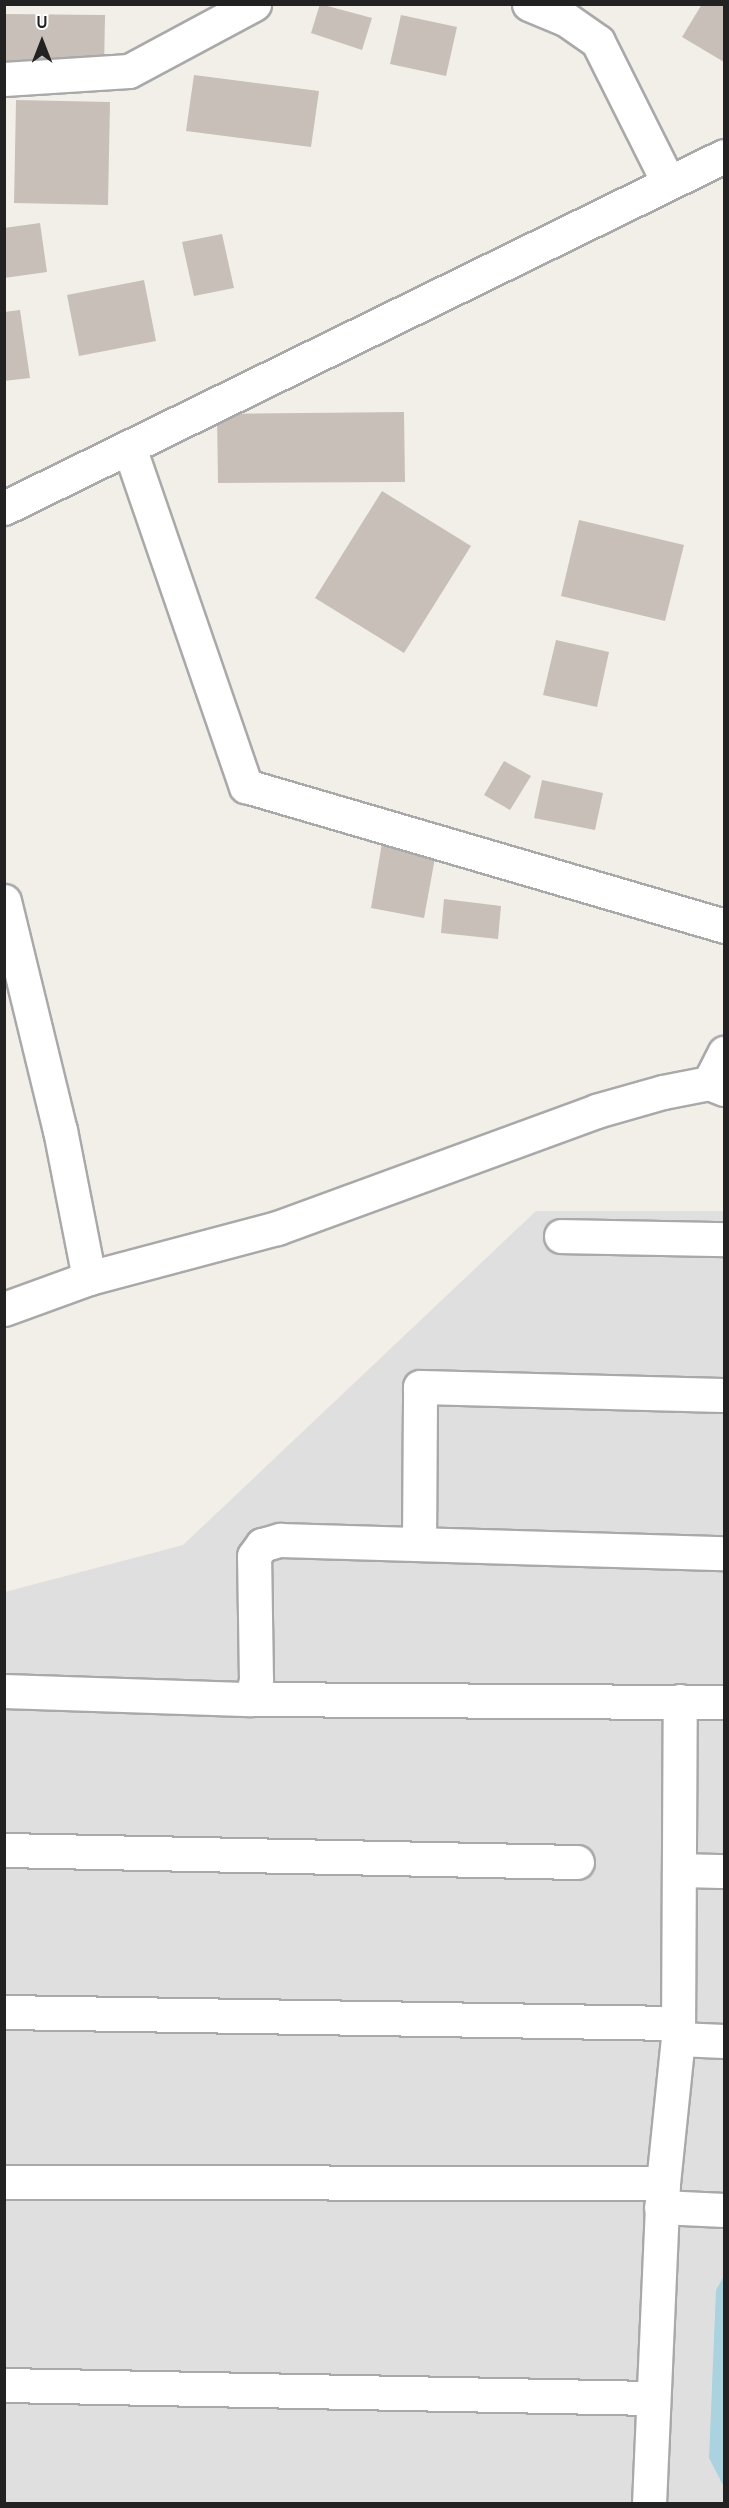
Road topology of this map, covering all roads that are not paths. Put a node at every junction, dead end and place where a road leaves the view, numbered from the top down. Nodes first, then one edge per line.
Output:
1 (254, 4) edge
2 (529, 4) edge
3 (4, 79) edge
4 (724, 156) edge
5 (668, 182) junction
6 (129, 447) junction
7 (4, 507) edge
8 (4, 901) edge
9 (724, 926) edge
10 (724, 1053) edge
11 (717, 1086) edge
12 (561, 1236) dead end
13 (724, 1239) edge
14 (89, 1278) junction
15 (4, 1308) edge
16 (724, 1395) edge
17 (419, 1544) junction
18 (724, 1553) edge
19 (4, 1691) edge
20 (251, 1699) junction
21 (680, 1701) junction
22 (724, 1702) edge
23 (4, 1850) edge
24 (577, 1862) dead end
25 (679, 1870) junction
26 (724, 1871) edge
27 (4, 2012) edge
28 (678, 2031) junction
29 (724, 2040) edge
30 (4, 2182) edge
31 (662, 2195) junction
32 (724, 2210) edge
33 (4, 2385) edge
34 (653, 2398) junction
35 (649, 2504) edge

1 - 3 street
2 - 5 street
4 - 5 street
5 - 6 street
6 - 7 street
6 - 9 street
8 - 14 street
10 - 11 street
11 - 14 street
12 - 13 street
14 - 15 street
16 - 17 street
17 - 18 street
17 - 20 street
19 - 20 street
20 - 21 street
21 - 22 street
21 - 25 street
23 - 24 street
25 - 26 street
25 - 28 street
27 - 28 street
28 - 29 street
28 - 31 street
30 - 31 street
31 - 32 street
31 - 34 street
33 - 34 street
34 - 35 street

